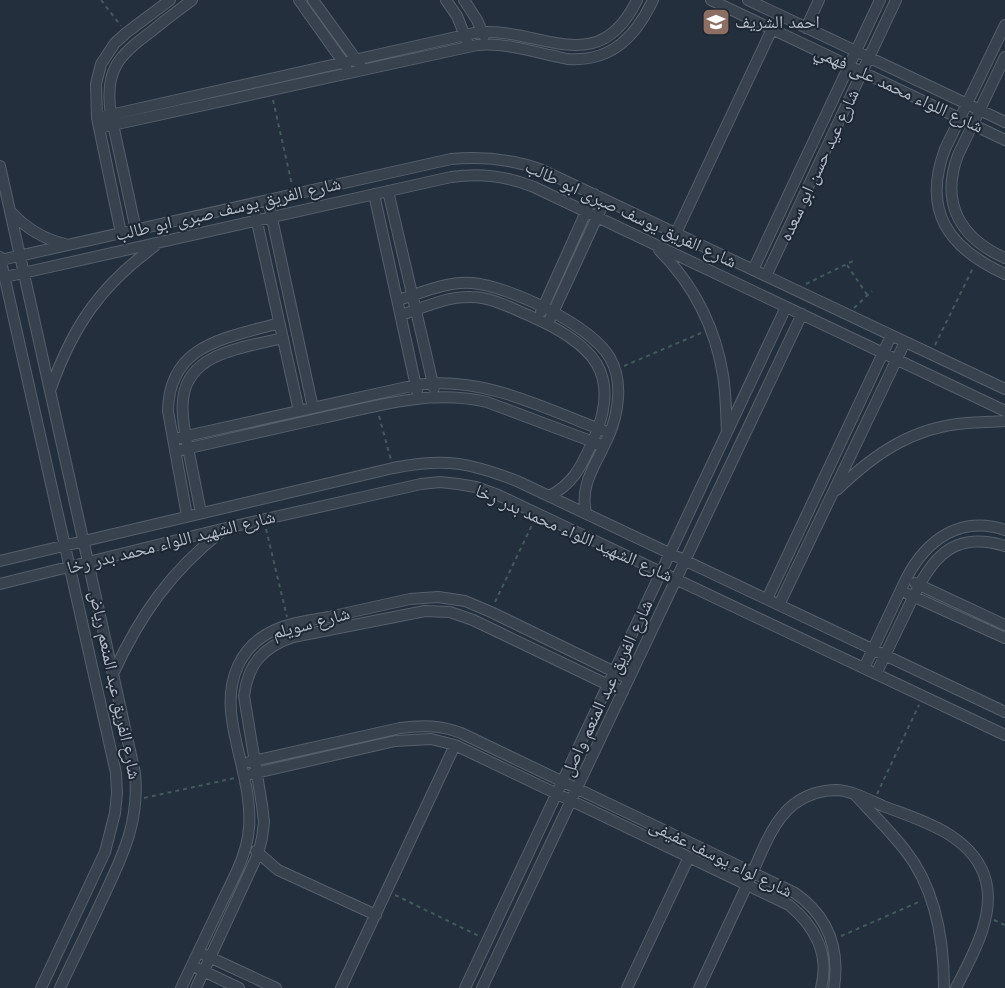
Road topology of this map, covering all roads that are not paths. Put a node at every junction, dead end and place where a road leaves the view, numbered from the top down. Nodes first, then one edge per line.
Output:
1 (170, 0) edge
2 (192, 0) edge
3 (299, 0) edge
4 (313, 0) edge
5 (446, 0) edge
6 (464, 0) edge
7 (636, 0) edge
8 (653, 0) edge
9 (711, 0) edge
10 (748, 0) edge
11 (819, 0) edge
12 (880, 0) edge
13 (896, 0) edge
14 (1005, 25) edge
15 (806, 28) junction
16 (772, 29) junction
17 (482, 32) junction
18 (465, 35) junction
19 (486, 44) junction
20 (468, 46) junction
21 (856, 52) junction
22 (1005, 57) edge
23 (869, 58) junction
24 (356, 60) junction
25 (344, 62) junction
26 (849, 66) junction
27 (363, 70) junction
28 (351, 72) junction
29 (862, 72) junction
30 (967, 104) junction
31 (979, 110) junction
32 (960, 118) junction
33 (112, 120) junction
34 (1005, 122) edge
35 (98, 123) junction
36 (972, 124) junction
37 (1005, 140) edge
38 (0, 166) edge
39 (388, 191) junction
40 (374, 194) junction
41 (594, 194) junction
42 (268, 200) junction
43 (605, 200) junction
44 (252, 204) junction
45 (586, 211) junction
46 (10, 212) junction
47 (271, 217) junction
48 (597, 217) junction
49 (256, 221) junction
50 (136, 230) junction
51 (121, 233) junction
52 (676, 234) junction
53 (159, 243) junction
54 (654, 244) junction
55 (68, 245) junction
56 (20, 256) junction
57 (1005, 258) edge
58 (0, 259) edge
59 (753, 270) junction
60 (24, 273) junction
61 (1005, 274) edge
62 (766, 276) junction
63 (4, 277) junction
64 (456, 284) junction
65 (500, 289) junction
66 (413, 296) junction
67 (457, 298) junction
68 (398, 300) junction
69 (496, 301) junction
70 (786, 307) junction
71 (543, 308) junction
72 (416, 310) junction
73 (553, 313) junction
74 (802, 314) junction
75 (401, 315) junction
76 (538, 320) junction
77 (280, 323) junction
78 (548, 325) junction
79 (891, 336) junction
80 (283, 338) junction
81 (905, 342) junction
82 (883, 353) junction
83 (897, 359) junction
84 (433, 383) junction
85 (416, 385) junction
86 (50, 389) junction
87 (1005, 389) edge
88 (435, 396) junction
89 (418, 398) junction
90 (313, 408) junction
91 (300, 411) junction
92 (1005, 411) edge
93 (1005, 421) edge
94 (598, 429) junction
95 (610, 433) junction
96 (728, 434) junction
97 (186, 436) junction
98 (173, 439) junction
99 (593, 442) junction
100 (604, 446) junction
101 (188, 448) junction
102 (176, 451) junction
103 (550, 496) junction
104 (831, 496) junction
105 (201, 513) junction
106 (586, 514) junction
107 (187, 516) junction
108 (226, 528) junction
109 (1005, 530) edge
110 (84, 540) junction
111 (65, 545) junction
112 (1005, 546) edge
113 (671, 554) junction
114 (685, 560) junction
115 (0, 561) edge
116 (88, 562) junction
117 (70, 566) junction
118 (662, 572) junction
119 (676, 579) junction
120 (906, 579) junction
121 (0, 584) edge
122 (920, 585) junction
123 (900, 591) junction
124 (914, 597) junction
125 (767, 600) junction
126 (779, 605) junction
127 (1005, 625) edge
128 (1005, 638) edge
129 (873, 650) junction
130 (885, 656) junction
131 (864, 668) junction
132 (615, 672) junction
133 (113, 674) junction
134 (876, 674) junction
135 (629, 679) junction
136 (608, 685) junction
137 (622, 692) junction
138 (1005, 712) edge
139 (1005, 736) edge
140 (455, 745) junction
141 (254, 761) junction
142 (240, 764) junction
143 (256, 773) junction
144 (243, 776) junction
145 (563, 782) junction
146 (577, 788) junction
147 (557, 794) junction
148 (854, 794) junction
149 (571, 800) junction
150 (248, 841) junction
151 (258, 854) junction
152 (689, 857) junction
153 (753, 873) junction
154 (747, 885) junction
155 (376, 915) junction
156 (198, 952) junction
157 (210, 957) junction
158 (192, 966) junction
159 (204, 972) junction
160 (41, 988) edge
161 (60, 988) edge
162 (181, 988) edge
163 (196, 988) edge
164 (239, 988) edge
165 (276, 988) edge
166 (341, 988) edge
167 (465, 988) edge
168 (482, 988) edge
169 (627, 988) edge
170 (699, 988) edge
171 (821, 988) edge
172 (834, 988) edge
173 (944, 988) edge
174 (956, 988) edge

1 - 35 street
2 - 33 street
3 - 25 street
4 - 24 street
5 - 18 street
6 - 17 street
7 - 17 street
8 - 19 street
9 - 16 street, شارع اللواء محمد على فهمي
10 - 15 street, شارع اللواء محمد على فهمي
11 - 15 street
12 - 21 street, شارع عيد حسن ابو سعده
13 - 23 street, شارع عيد حسن ابو سعده
14 - 30 street
15 - 21 street, شارع اللواء محمد على فهمي
16 - 26 street, شارع اللواء محمد على فهمي
16 - 52 street
17 - 18 street
17 - 19 street
18 - 20 street
18 - 24 street
19 - 20 street
20 - 27 street
21 - 23 street, شارع اللواء محمد على فهمي
21 - 26 street, شارع عيد حسن ابو سعده
22 - 31 street
23 - 29 street, شارع عيد حسن ابو سعده
23 - 30 street, شارع اللواء محمد على فهمي
24 - 25 street
24 - 27 street
25 - 28 street
25 - 33 street
26 - 29 street, شارع اللواء محمد على فهمي
26 - 59 street, شارع عيد حسن ابو سعده
27 - 28 street
28 - 33 street
29 - 32 street, شارع اللواء محمد على فهمي
29 - 62 street, شارع عيد حسن ابو سعده
30 - 31 street, شارع اللواء محمد على فهمي
30 - 32 street
31 - 34 street, شارع اللواء محمد على فهمي
31 - 36 street
32 - 36 street, شارع اللواء محمد على فهمي
32 - 61 street
33 - 35 street
33 - 50 street
35 - 51 street
36 - 37 street, شارع اللواء محمد على فهمي
36 - 57 street
38 - 46 street, شارع الفريق عبد المنعم رياض
39 - 40 street, شارع الفريق يوسف صبرى ابو طالب
39 - 45 street, شارع الفريق يوسف صبرى ابو طالب
39 - 66 street
40 - 47 street, شارع الفريق يوسف صبرى ابو طالب
40 - 68 street
41 - 42 street, شارع الفريق يوسف صبرى ابو طالب
41 - 43 street, شارع الفريق يوسف صبرى ابو طالب
41 - 45 street
42 - 44 street, شارع الفريق يوسف صبرى ابو طالب
42 - 47 street
43 - 48 street
43 - 52 street, شارع الفريق يوسف صبرى ابو طالب
44 - 49 street
44 - 50 street, شارع الفريق يوسف صبرى ابو طالب
45 - 48 street, شارع الفريق يوسف صبرى ابو طالب
45 - 71 street
46 - 55 street
46 - 56 street, شارع الفريق عبد المنعم رياض
47 - 49 street, شارع الفريق يوسف صبرى ابو طالب
47 - 90 street
48 - 54 street, شارع الفريق يوسف صبرى ابو طالب
48 - 73 street
49 - 53 street, شارع الفريق يوسف صبرى ابو طالب
49 - 77 street
50 - 51 street, شارع الفريق يوسف صبرى ابو طالب
51 - 55 street, شارع الفريق يوسف صبرى ابو طالب
52 - 59 street, شارع الفريق يوسف صبرى ابو طالب
53 - 60 street, شارع الفريق يوسف صبرى ابو طالب
53 - 86 street
54 - 70 street, شارع الفريق يوسف صبرى ابو طالب
54 - 96 street
55 - 56 street, شارع الفريق يوسف صبرى ابو طالب
56 - 58 street, شارع الفريق يوسف صبرى ابو طالب
56 - 60 street, شارع الفريق عبد المنعم رياض
58 - 63 street, شارع الفريق عبد المنعم رياض
59 - 62 street, شارع الفريق يوسف صبرى ابو طالب
60 - 63 street, شارع الفريق يوسف صبرى ابو طالب
60 - 86 street, شارع الفريق عبد المنعم رياض
62 - 79 street, شارع الفريق يوسف صبرى ابو طالب
63 - 111 street, شارع الفريق عبد المنعم رياض
64 - 65 street
64 - 66 street
64 - 67 street
65 - 69 street
65 - 71 street
66 - 68 street
66 - 72 street
67 - 69 street
67 - 72 street
68 - 75 street
69 - 76 street
70 - 74 street, شارع الفريق يوسف صبرى ابو طالب
70 - 96 street, شارع الفريق عبد المنعم واصل
71 - 73 street
71 - 76 street
72 - 75 street
72 - 84 street
73 - 78 street
73 - 95 street
74 - 82 street, شارع الفريق يوسف صبرى ابو طالب
74 - 114 street, شارع الفريق عبد المنعم واصل
75 - 85 street
76 - 78 street
77 - 80 street
77 - 98 street
78 - 94 street
79 - 81 street, شارع الفريق يوسف صبرى ابو طالب
79 - 82 street
80 - 91 street
80 - 97 street
81 - 83 street
81 - 87 street, شارع الفريق يوسف صبرى ابو طالب
82 - 83 street, شارع الفريق يوسف صبرى ابو طالب
82 - 125 street
83 - 92 street, شارع الفريق يوسف صبرى ابو طالب
83 - 104 street
84 - 85 street
84 - 88 street
84 - 94 street
85 - 89 street
85 - 90 street
86 - 110 street, شارع الفريق عبد المنعم رياض
88 - 89 street
88 - 99 street
89 - 101 street
90 - 91 street
91 - 97 street
93 - 104 street
94 - 95 street
94 - 99 street
95 - 100 street
96 - 113 street, شارع الفريق عبد المنعم واصل
97 - 98 street
97 - 101 street
98 - 102 street
99 - 100 street
99 - 103 street
100 - 106 street
101 - 102 street
101 - 105 street
102 - 107 street
103 - 105 street, شارع الشهيد اللواء محمد بدر رخا
103 - 106 street, شارع الشهيد اللواء محمد بدر رخا
104 - 126 street
105 - 107 street, شارع الشهيد اللواء محمد بدر رخا
106 - 113 street, شارع الشهيد اللواء محمد بدر رخا
107 - 110 street, شارع الشهيد اللواء محمد بدر رخا
108 - 116 street, شارع الشهيد اللواء محمد بدر رخا
108 - 118 street, شارع الشهيد اللواء محمد بدر رخا
108 - 133 street
109 - 120 street
110 - 111 street, شارع الشهيد اللواء محمد بدر رخا
110 - 116 street, شارع الفريق عبد المنعم رياض
111 - 115 street, شارع الشهيد اللواء محمد بدر رخا
111 - 117 street, شارع الفريق عبد المنعم رياض
112 - 122 street
113 - 114 street, شارع الشهيد اللواء محمد بدر رخا
113 - 118 street, شارع الفريق عبد المنعم واصل
114 - 119 street, شارع الفريق عبد المنعم واصل
114 - 125 street, شارع الشهيد اللواء محمد بدر رخا
116 - 117 street, شارع الشهيد اللواء محمد بدر رخا
116 - 133 street, شارع الفريق عبد المنعم رياض
117 - 121 street, شارع الشهيد اللواء محمد بدر رخا
117 - 160 street, شارع الفريق عبد المنعم رياض
118 - 119 street, شارع الشهيد اللواء محمد بدر رخا
118 - 132 street, شارع الفريق عبد المنعم واصل
119 - 131 street, شارع الشهيد اللواء محمد بدر رخا
119 - 135 street, شارع الفريق عبد المنعم واصل
120 - 122 street
120 - 123 street
122 - 124 street
122 - 127 street
123 - 124 street
123 - 129 street
124 - 128 street
124 - 130 street
125 - 126 street, شارع الشهيد اللواء محمد بدر رخا
126 - 129 street, شارع الشهيد اللواء محمد بدر رخا
129 - 130 street, شارع الشهيد اللواء محمد بدر رخا
129 - 131 street
130 - 134 street
130 - 138 street, شارع الشهيد اللواء محمد بدر رخا
131 - 134 street, شارع الشهيد اللواء محمد بدر رخا
132 - 135 street, شارع سويلم
132 - 136 street, شارع الفريق عبد المنعم واصل
132 - 142 street, شارع سويلم
133 - 161 street, شارع الفريق عبد المنعم رياض
134 - 139 street, شارع الشهيد اللواء محمد بدر رخا
135 - 137 street, شارع الفريق عبد المنعم واصل
136 - 137 street, شارع سويلم
136 - 141 street, شارع سويلم
136 - 145 street, شارع الفريق عبد المنعم واصل
137 - 146 street, شارع الفريق عبد المنعم واصل
140 - 143 street, شارع لواء يوسف عفيفى
140 - 147 street, شارع لواء يوسف عفيفى
140 - 155 street
141 - 142 street, شارع لواء يوسف عفيفى
141 - 143 street, شارع سويلم
141 - 145 street, شارع لواء يوسف عفيفى
142 - 144 street, شارع سويلم
143 - 144 street, شارع لواء يوسف عفيفى
143 - 151 street, شارع سويلم
144 - 150 street, شارع سويلم
145 - 146 street, شارع لواء يوسف عفيفى
145 - 147 street, شارع الفريق عبد المنعم واصل
146 - 149 street, شارع الفريق عبد المنعم واصل
146 - 153 street, شارع لواء يوسف عفيفى
147 - 149 street, شارع لواء يوسف عفيفى
147 - 167 street, شارع الفريق عبد المنعم واصل
148 - 153 street
148 - 173 street
148 - 174 street
149 - 152 street, شارع لواء يوسف عفيفى
149 - 168 street, شارع الفريق عبد المنعم واصل
150 - 151 street
150 - 156 street, شارع سويلم
151 - 155 street
151 - 157 street, شارع سويلم
152 - 154 street, شارع لواء يوسف عفيفى
152 - 169 street
153 - 154 street
153 - 172 street, شارع لواء يوسف عفيفى
154 - 170 street
154 - 171 street, شارع لواء يوسف عفيفى
155 - 166 street
156 - 157 street
156 - 158 street, شارع سويلم
157 - 159 street, شارع سويلم
157 - 165 street
158 - 159 street
158 - 162 street, شارع سويلم
159 - 163 street, شارع سويلم
159 - 164 street

